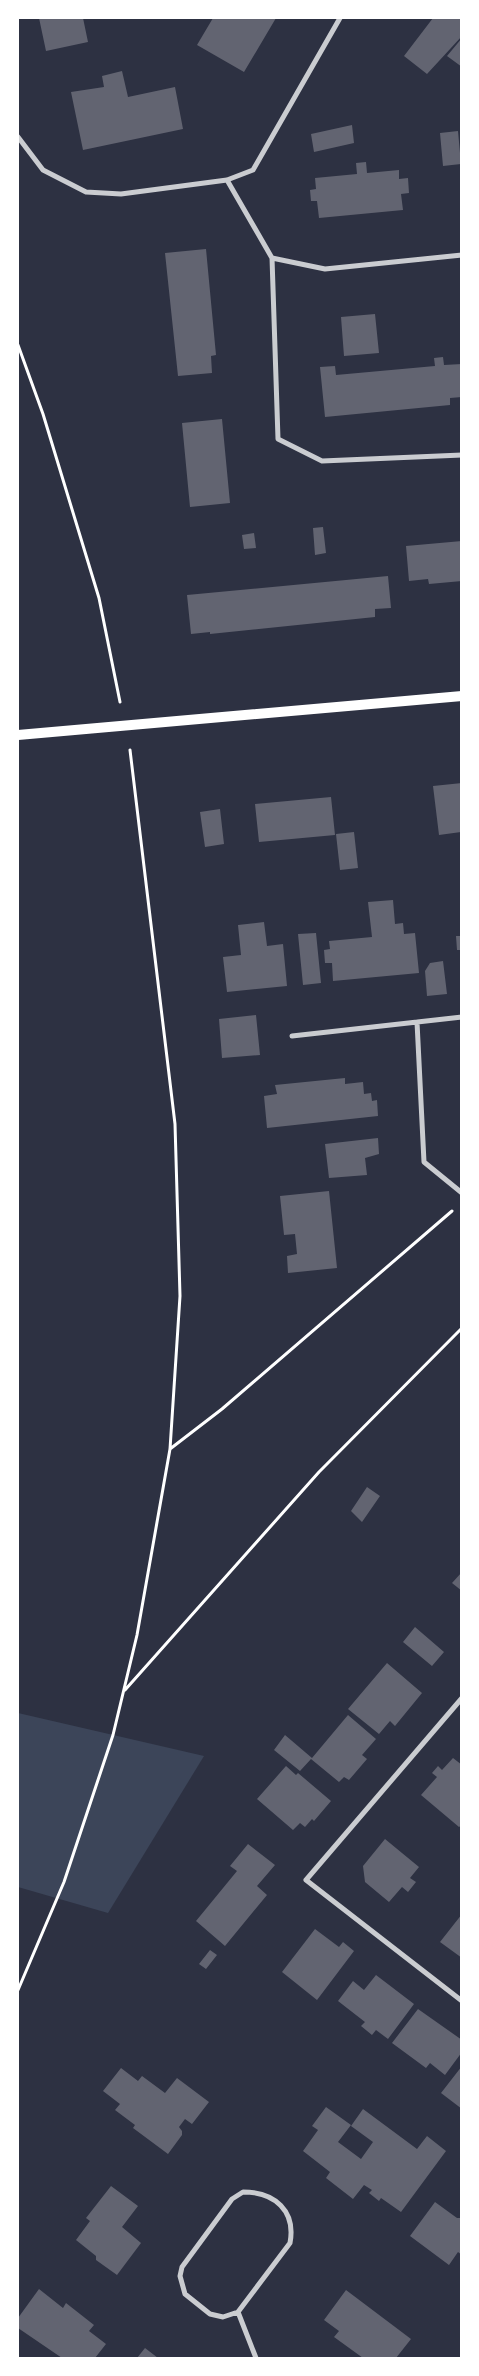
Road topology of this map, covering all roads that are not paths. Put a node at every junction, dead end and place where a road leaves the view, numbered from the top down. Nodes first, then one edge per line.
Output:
1 (340, 18) edge
2 (18, 137) edge
3 (227, 180) junction
4 (462, 255) edge
5 (272, 258) junction
6 (462, 455) edge
7 (462, 696) edge
8 (18, 735) edge
9 (462, 1016) edge
10 (416, 1022) junction
11 (292, 1036) dead end
12 (462, 1193) edge
13 (462, 1698) edge
14 (462, 2000) edge
15 (238, 2312) junction
16 (256, 2358) edge

1 - 3 street
2 - 3 street
3 - 5 street
4 - 5 street
5 - 6 street
7 - 8 main road
9 - 10 street
10 - 11 street
10 - 12 street
13 - 14 street
15 - 15 street
15 - 16 street

